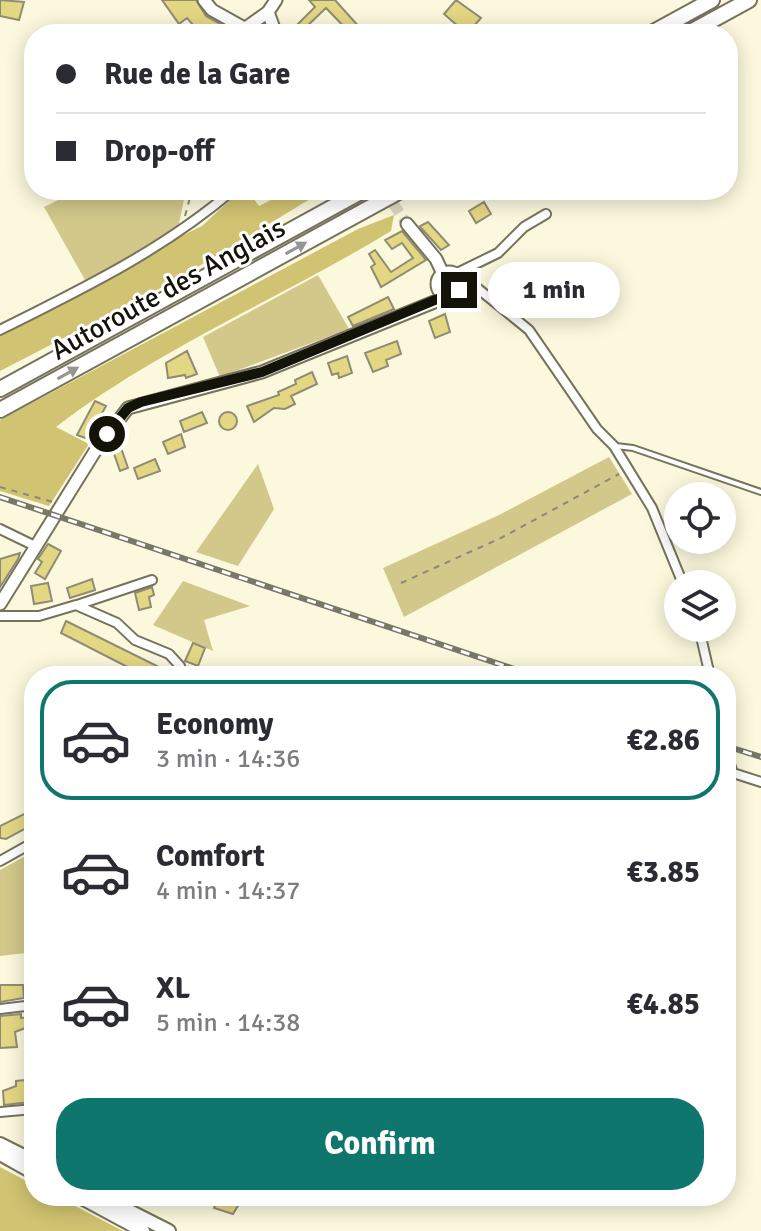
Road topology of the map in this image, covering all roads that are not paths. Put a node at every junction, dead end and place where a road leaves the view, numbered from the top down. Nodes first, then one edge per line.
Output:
1 (276, 0) edge
2 (712, 0) edge
3 (749, 0) edge
4 (208, 5) edge
5 (268, 12) junction
6 (239, 24) edge
7 (257, 24) edge
8 (272, 24) edge
9 (668, 24) edge
10 (705, 24) edge
11 (221, 200) edge
12 (346, 200) edge
13 (384, 200) edge
14 (546, 214) dead end
15 (407, 224) tunnel mouth
16 (453, 278) junction
17 (437, 286) junction
18 (449, 296) junction
19 (420, 309) junction
20 (0, 330) edge
21 (0, 389) edge
22 (0, 410) edge
23 (614, 446) junction
24 (761, 492) edge
25 (0, 529) edge
26 (35, 546) junction
27 (677, 570) edge
28 (152, 580) dead end
29 (0, 604) edge
30 (76, 605) junction
31 (0, 616) edge
32 (702, 642) edge
33 (180, 666) edge
34 (708, 666) edge
35 (736, 774) edge
36 (761, 782) edge
37 (24, 848) edge
38 (0, 861) edge
39 (24, 1006) edge
40 (0, 1009) edge
41 (24, 1110) edge
42 (0, 1112) edge
43 (0, 1144) edge
44 (0, 1154) edge
45 (24, 1156) edge
46 (24, 1167) edge
47 (97, 1206) edge
48 (120, 1206) edge
49 (143, 1231) edge
50 (169, 1231) edge

1 - 5 street
2 - 9 highway
3 - 10 highway
4 - 6 street
5 - 7 street
5 - 8 street
11 - 20 street
12 - 21 highway, Autoroute des Anglais
22 -> 13 highway, Autoroute des Anglais
14 - 16 street
15 - 16 street
16 - 17 street
16 - 18 street
16 - 23 street
17 - 18 street
17 - 19 street
18 - 19 street
19 - 26 street
23 - 24 lane
23 - 27 street
25 - 26 street
26 - 29 street
28 - 30 street
30 - 31 street
30 - 33 street
32 - 34 street
35 - 36 street
37 - 38 street
39 - 40 street
41 - 42 street
43 - 45 main road
44 - 46 main road
47 - 49 main road
48 - 50 main road

